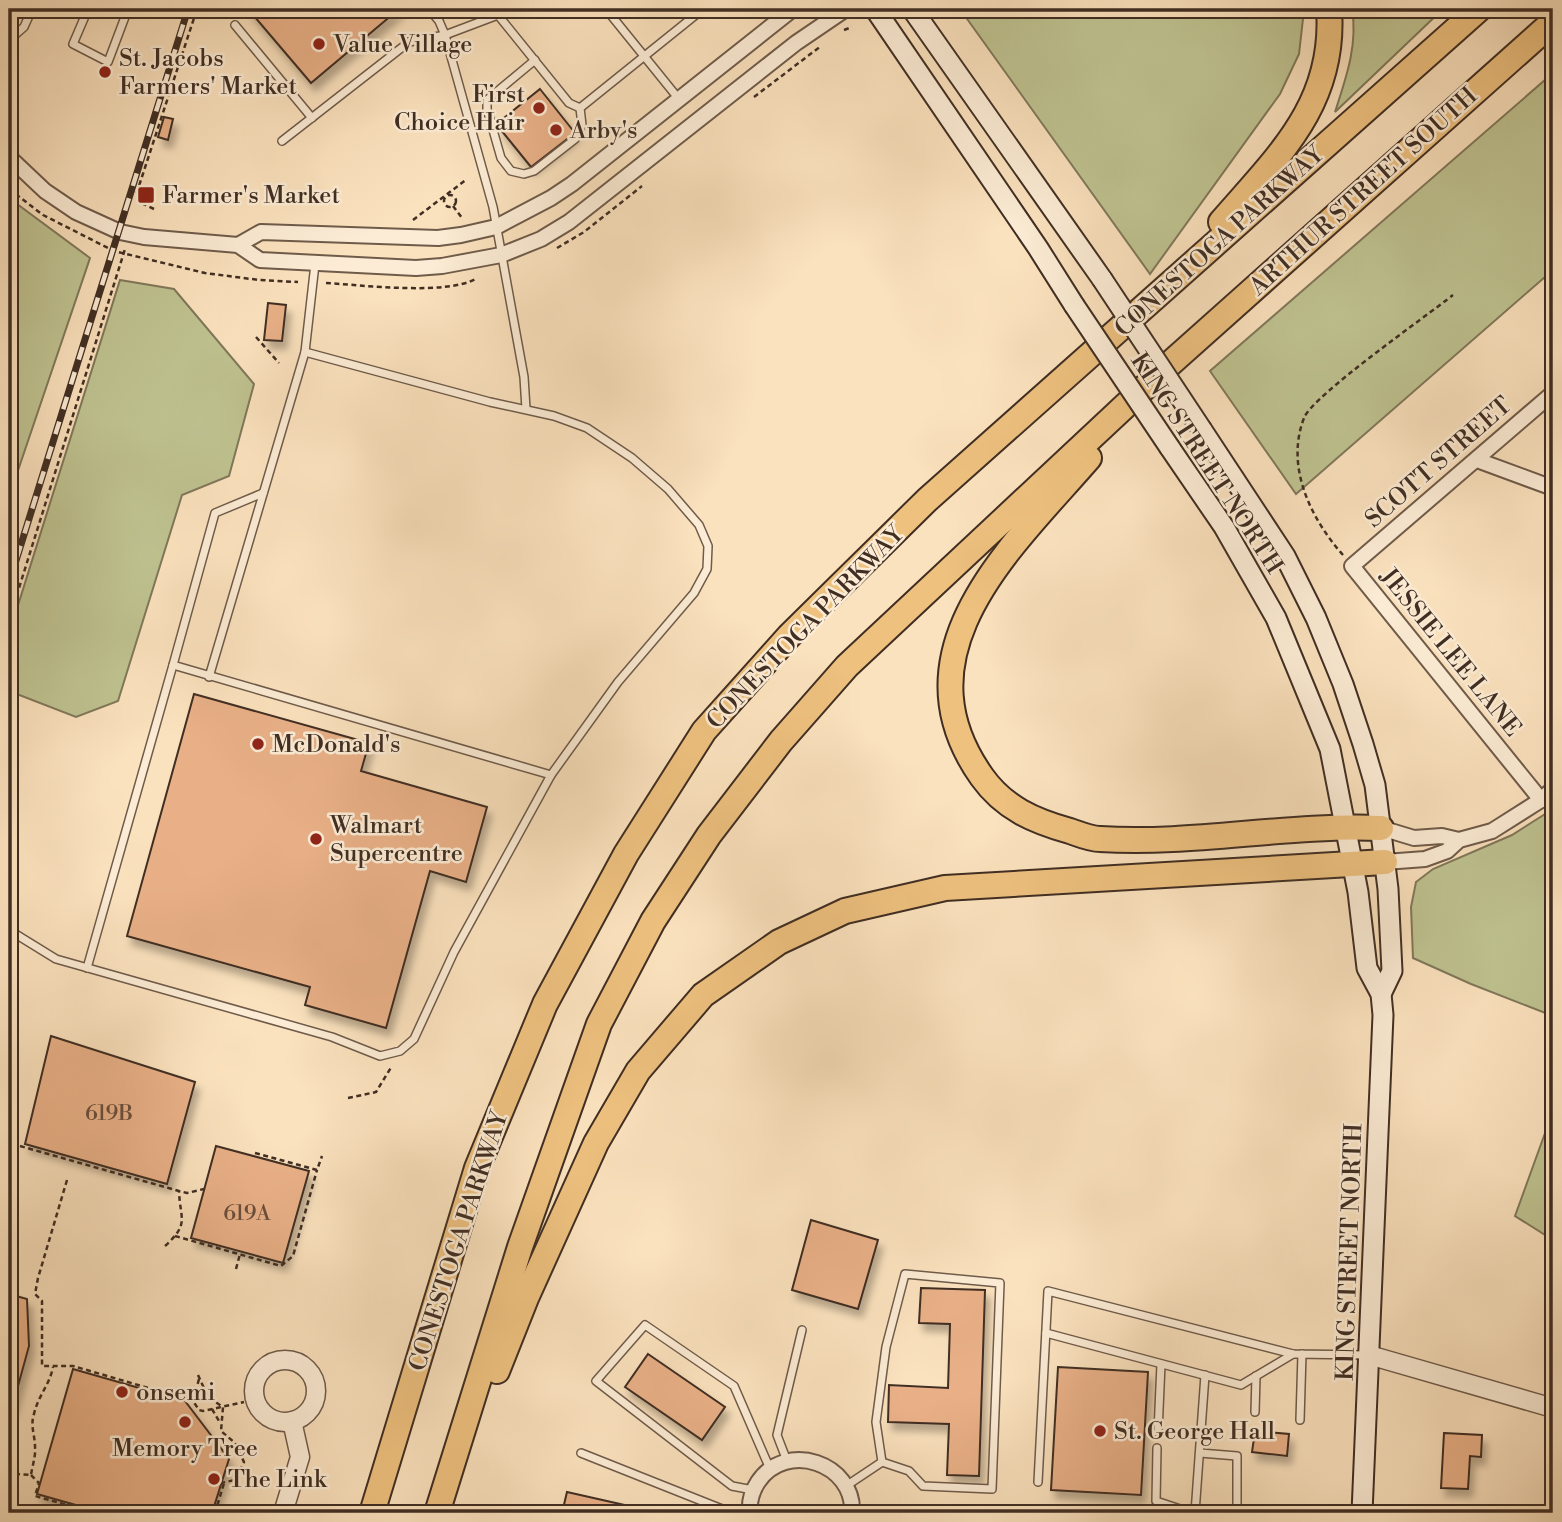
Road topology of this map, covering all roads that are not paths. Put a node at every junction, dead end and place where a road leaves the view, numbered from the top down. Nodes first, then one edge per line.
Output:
1 (32, 9) edge
2 (88, 9) edge
3 (128, 9) edge
4 (429, 9) edge
5 (506, 9) edge
6 (606, 9) edge
7 (703, 9) edge
8 (717, 9) edge
9 (730, 9) edge
10 (793, 9) edge
11 (846, 9) edge
12 (874, 9) edge
13 (912, 9) edge
14 (1329, 9) edge
15 (1479, 9) edge
16 (498, 15) junction
17 (1553, 22) edge
18 (235, 25) dead end
19 (445, 35) junction
20 (9, 40) edge
21 (645, 57) junction
22 (535, 60) junction
23 (678, 98) junction
24 (580, 108) junction
25 (312, 118) junction
26 (282, 141) dead end
27 (9, 157) edge
28 (495, 227) junction
29 (238, 245) junction
30 (501, 255) junction
31 (315, 264) junction
32 (1156, 297) junction
33 (305, 352) junction
34 (1173, 360) junction
35 (1553, 393) edge
36 (526, 409) junction
37 (1477, 460) junction
38 (1553, 488) edge
39 (263, 493) junction
40 (1352, 566) joint
41 (173, 665) junction
42 (209, 677) junction
43 (551, 775) junction
44 (1553, 789) edge
45 (1541, 800) junction
46 (1346, 827) junction
47 (1381, 828) junction
48 (1459, 840) junction
49 (1385, 862) junction
50 (1354, 865) junction
51 (9, 930) edge
52 (87, 968) junction
53 (1381, 993) junction
54 (802, 1331) dead end
55 (1046, 1332) junction
56 (1293, 1354) junction
57 (1302, 1354) junction
58 (1369, 1355) junction
59 (1161, 1364) junction
60 (1205, 1376) junction
61 (1256, 1377) junction
62 (1553, 1408) edge
63 (1255, 1412) dead end
64 (1300, 1420) dead end
65 (292, 1421) dead end
66 (1158, 1432) dead end
67 (1157, 1448) dead end
68 (581, 1453) dead end
69 (1199, 1453) junction
70 (787, 1461) junction
71 (882, 1462) junction
72 (770, 1469) junction
73 (448, 1480) junction
74 (1038, 1482) dead end
75 (846, 1486) junction
76 (753, 1490) junction
77 (750, 1511) edge
78 (283, 1513) edge
79 (372, 1513) edge
80 (437, 1513) edge
81 (852, 1513) edge
82 (1193, 1513) edge
83 (1237, 1513) edge
84 (1362, 1513) edge

1 - 20 lane
2 - 3 lane
4 - 19 lane
5 - 16 lane
6 - 21 lane
7 - 21 lane
8 - 9 lane
10 - 23 street
11 - 30 street
12 - 46 main road, KING STREET NORTH, bridge
13 - 47 main road, KING STREET NORTH, bridge
14 - 32 highway
15 - 32 highway, CONESTOGA PARKWAY
16 - 19 lane
16 - 22 lane
17 - 34 highway, ARTHUR STREET SOUTH
18 - 25 lane
19 - 25 lane
19 - 28 lane
21 - 23 lane
21 - 24 lane
22 - 24 lane
22 - 24 lane
23 - 28 street
25 - 26 lane
27 - 29 street
28 - 29 street
28 - 30 lane
29 - 31 street
30 - 31 street
30 - 36 lane
31 - 33 lane
32 - 79 highway, CONESTOGA PARKWAY
33 - 36 lane
33 - 39 lane
34 - 46 highway
34 - 73 highway
35 - 37 street, SCOTT STREET
36 - 43 lane
37 - 38 street
37 - 40 street, SCOTT STREET
39 - 41 lane
39 - 42 lane
40 - 45 street, JESSIE LEE LANE
41 - 42 lane
41 - 52 lane
42 - 43 lane
43 - 52 lane
44 - 45 street
45 - 48 street
46 - 47 highway
46 - 50 main road, KING STREET NORTH
47 - 48 street
47 - 49 main road, KING STREET NORTH
48 - 49 street
49 - 50 highway
49 - 53 main road, KING STREET NORTH
50 - 53 main road, KING STREET NORTH
50 - 73 highway
51 - 52 lane
53 - 58 main road, KING STREET NORTH
54 - 70 lane
55 - 56 lane
55 - 59 lane
55 - 74 lane
56 - 57 lane
56 - 61 lane
57 - 58 lane
57 - 64 lane
58 - 62 street
58 - 84 main road, KING STREET NORTH
59 - 60 lane
59 - 66 lane
60 - 61 lane
60 - 69 lane
61 - 63 lane
65 - 78 street
67 - 82 lane
68 - 77 lane
69 - 82 lane
69 - 83 lane
70 - 72 street
70 - 75 street
71 - 71 lane
71 - 75 lane
72 - 76 street
72 - 76 lane
73 - 80 highway
75 - 81 street
76 - 77 street

